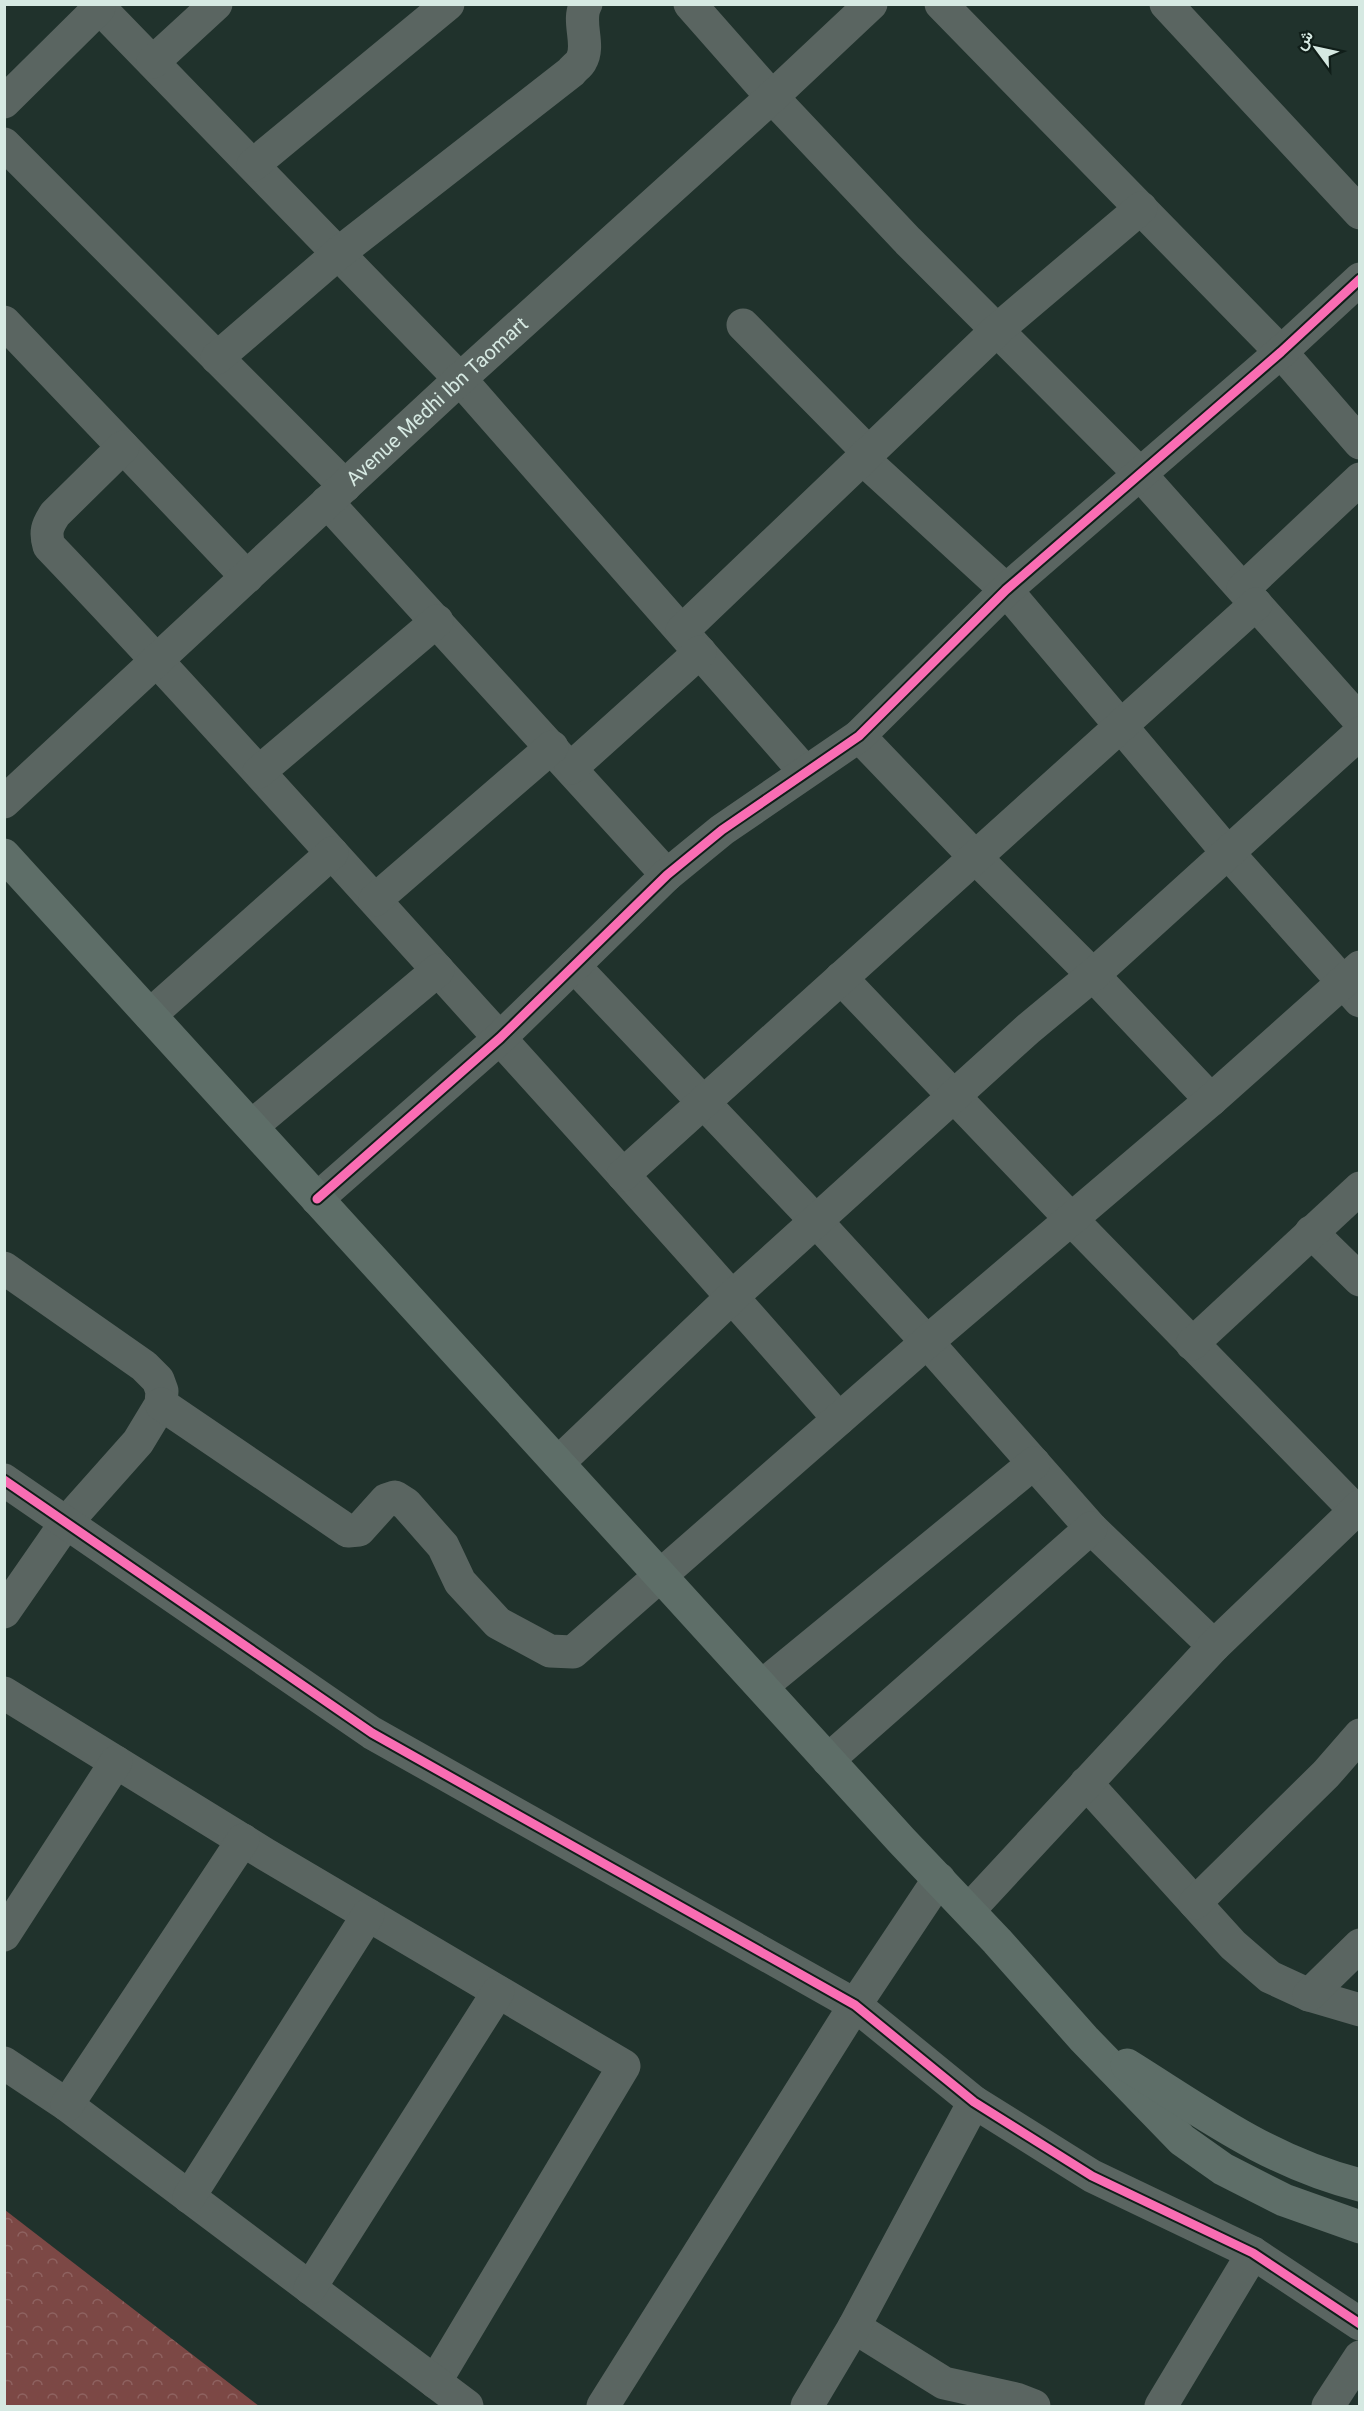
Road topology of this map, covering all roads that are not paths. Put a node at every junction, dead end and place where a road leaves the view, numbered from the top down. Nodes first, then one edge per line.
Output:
1 (216, 4) edge
2 (448, 4) edge
3 (586, 4) edge
4 (690, 4) edge
5 (871, 4) edge
6 (941, 4) edge
7 (1166, 4) edge
8 (97, 6) edge
9 (153, 62) junction
10 (772, 97) junction
11 (4, 102) edge
12 (4, 144) edge
13 (253, 165) junction
14 (1141, 208) junction
15 (1359, 213) edge
16 (340, 252) junction
17 (1359, 279) edge
18 (743, 326) dead end
19 (7, 330) edge
20 (997, 330) junction
21 (1281, 352) junction
22 (217, 358) junction
23 (460, 379) junction
24 (1359, 443) edge
25 (123, 447) junction
26 (866, 456) junction
27 (1140, 474) junction
28 (1359, 479) edge
29 (336, 494) junction
30 (247, 577) junction
31 (1006, 590) junction
32 (1249, 596) junction
33 (437, 621) junction
34 (691, 642) junction
35 (158, 660) junction
36 (1359, 721) edge
37 (1120, 726) junction
38 (1359, 733) edge
39 (859, 736) junction
40 (561, 758) junction
41 (259, 772) junction
42 (805, 772) junction
43 (4, 802) edge
44 (332, 853) junction
45 (1228, 854) junction
46 (4, 855) edge
47 (976, 858) junction
48 (667, 875) junction
49 (375, 900) junction
50 (574, 966) junction
51 (438, 970) junction
52 (1094, 975) junction
53 (841, 978) junction
54 (1354, 983) edge
55 (150, 1015) junction
56 (500, 1038) junction
57 (954, 1097) junction
58 (1211, 1100) junction
59 (703, 1101) junction
60 (252, 1126) junction
61 (623, 1175) junction
62 (1359, 1188) edge
63 (317, 1199) junction
64 (1071, 1219) junction
65 (816, 1221) junction
66 (1311, 1232) junction
67 (4, 1268) edge
68 (1359, 1280) edge
69 (732, 1296) junction
70 (927, 1342) junction
71 (1192, 1344) junction
72 (161, 1404) junction
73 (839, 1419) junction
74 (558, 1463) junction
75 (1034, 1463) junction
76 (4, 1480) edge
77 (1357, 1508) edge
78 (65, 1524) junction
79 (1092, 1528) junction
80 (660, 1575) junction
81 (4, 1612) edge
82 (1214, 1646) junction
83 (762, 1686) junction
84 (4, 1692) edge
85 (1359, 1735) edge
86 (828, 1760) junction
87 (116, 1762) junction
88 (1086, 1783) junction
89 (243, 1840) junction
90 (939, 1879) junction
91 (1195, 1903) junction
92 (969, 1910) junction
93 (369, 1915) junction
94 (4, 1935) edge
95 (1359, 1945) edge
96 (498, 1992) junction
97 (1309, 1995) junction
98 (855, 2005) junction
99 (1359, 2010) edge
100 (1084, 2039) junction
101 (4, 2063) edge
102 (974, 2102) junction
103 (67, 2105) junction
104 (1359, 2184) edge
105 (189, 2197) junction
106 (1359, 2227) edge
107 (1253, 2253) junction
108 (310, 2288) junction
109 (1359, 2324) edge
110 (854, 2326) junction
111 (1359, 2357) edge
112 (435, 2382) junction
113 (992, 2401) edge
114 (467, 2406) edge
115 (603, 2406) edge
116 (807, 2406) edge
117 (1034, 2406) edge
118 (1161, 2406) edge
119 (1328, 2406) edge

1 - 9 street
2 - 13 street
3 - 16 street
4 - 10 street
5 - 10 street, Avenue Medhi Ibn Taomart
6 - 14 street
7 - 15 street
8 - 9 street
8 - 11 street
9 - 13 street
10 - 20 street
10 - 23 street, Avenue Medhi Ibn Taomart
12 - 22 street
13 - 16 street
14 - 20 street
14 - 21 street
16 - 22 street
16 - 23 street
17 - 21 street
18 - 26 street
19 - 25 street
20 - 26 street
20 - 27 street
21 - 24 street
21 - 27 street
22 - 29 street
23 - 29 street, Avenue Medhi Ibn Taomart
23 - 34 street
25 - 30 street
25 - 35 street
26 - 31 street
26 - 34 street
27 - 31 street
27 - 32 street
28 - 32 street
29 - 30 street, Avenue Medhi Ibn Taomart
29 - 33 street
30 - 35 street, Avenue Medhi Ibn Taomart
31 - 37 street
31 - 39 street
32 - 36 street
32 - 37 street
33 - 40 street
33 - 41 street
34 - 40 street
34 - 42 street
35 - 41 street
35 - 43 street, Avenue Medhi Ibn Taomart
37 - 45 street
37 - 47 street
38 - 45 street
39 - 42 street
39 - 47 street
40 - 48 street
40 - 49 street
41 - 44 street
42 - 48 street
44 - 49 street
44 - 55 street
45 - 52 street
45 - 54 street
46 - 55 main road
47 - 52 street
47 - 53 street
48 - 50 street
49 - 51 street
50 - 56 street
50 - 59 street
51 - 56 street
51 - 60 street
52 - 57 street
52 - 58 street
53 - 57 street
53 - 59 street
54 - 58 street
55 - 60 main road
56 - 61 street
56 - 63 street
57 - 64 street
57 - 65 street
58 - 64 street
59 - 61 street
59 - 65 street
60 - 63 main road
61 - 69 street
62 - 66 street
63 - 74 main road
64 - 70 street
64 - 71 street
65 - 69 street
65 - 70 street
66 - 68 street
66 - 71 street
67 - 72 street
69 - 73 street
69 - 74 street
70 - 73 street
70 - 75 street
71 - 77 street
72 - 78 street
72 - 80 street
73 - 80 street
74 - 80 main road
75 - 79 street
75 - 83 street
76 - 78 street
77 - 82 street
78 - 81 street
78 - 98 street
79 - 82 street
79 - 86 street
80 - 83 main road
82 - 88 street
83 - 86 main road
84 - 87 street
85 - 91 street
86 - 90 main road
87 - 89 street
87 - 94 street
88 - 91 street
88 - 92 street
89 - 93 street
89 - 103 street
90 - 92 main road
90 - 98 street
91 - 97 street
92 - 100 main road
93 - 96 street
93 - 105 street
95 - 97 street
96 - 108 street
96 - 112 street
97 - 99 street
98 - 102 street
98 - 115 street
100 - 104 main road
100 - 106 main road
101 - 103 street
102 - 107 street
102 - 110 street
103 - 105 street
105 - 108 street
107 - 109 street
107 - 118 street
108 - 112 street
110 - 113 street
110 - 116 street
111 - 119 street
112 - 114 street
113 - 117 street

